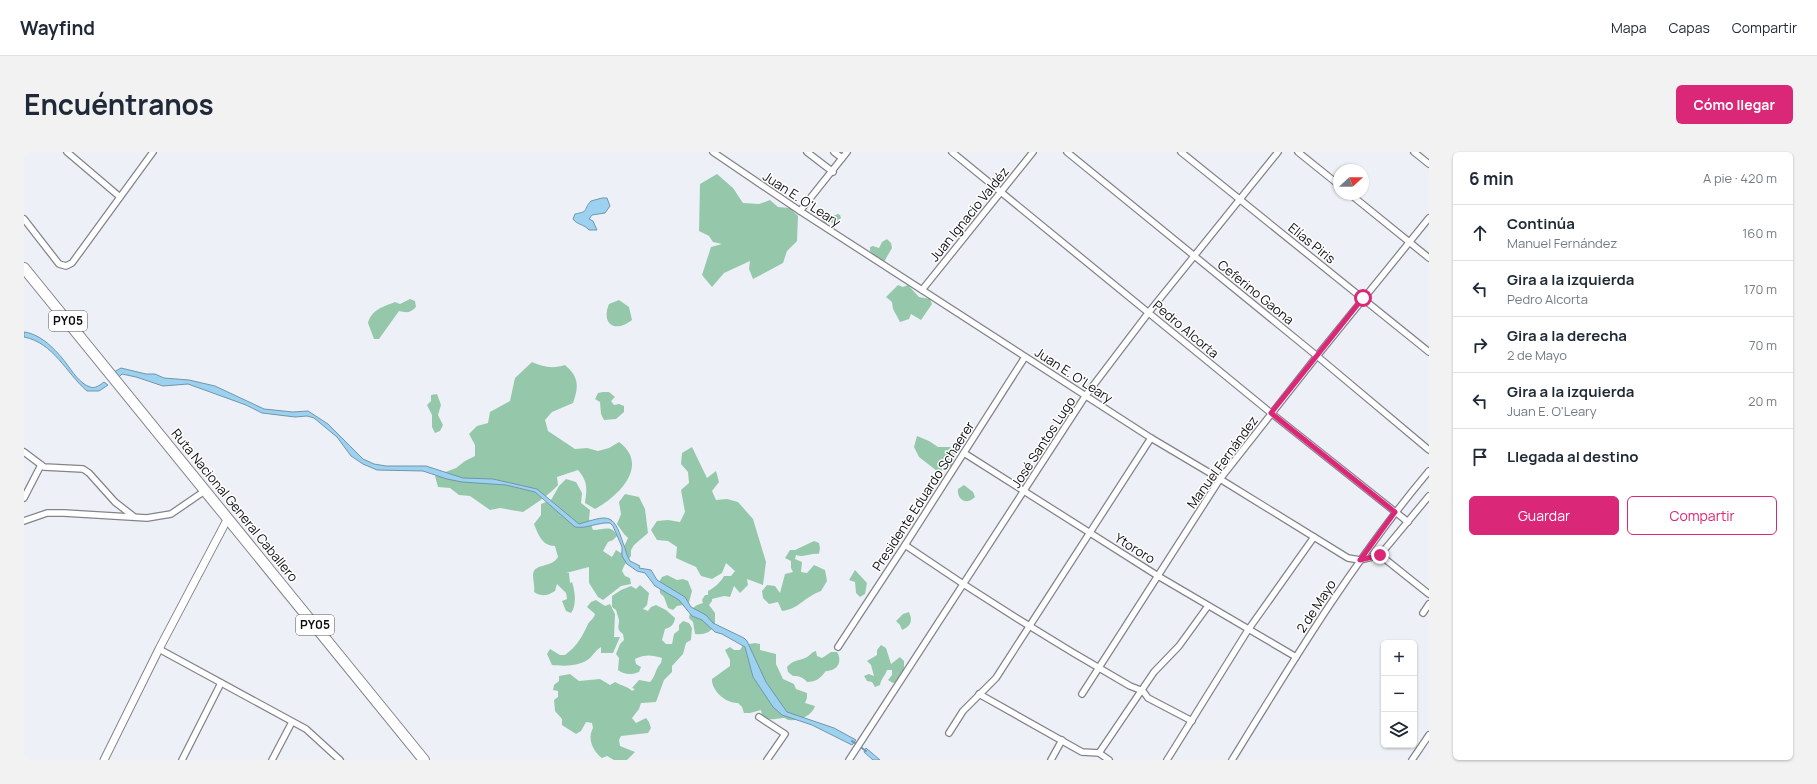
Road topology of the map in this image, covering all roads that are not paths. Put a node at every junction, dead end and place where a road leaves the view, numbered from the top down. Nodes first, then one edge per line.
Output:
1 (67, 152) edge
2 (153, 152) edge
3 (713, 152) edge
4 (807, 152) edge
5 (834, 152) edge
6 (847, 152) edge
7 (952, 152) edge
8 (1033, 152) edge
9 (1067, 152) edge
10 (1182, 152) edge
11 (1278, 152) edge
12 (1298, 152) edge
13 (1414, 152) edge
14 (842, 158) junction
15 (1429, 164) edge
16 (832, 172) junction
17 (1333, 180) edge
18 (1001, 191) junction
19 (120, 197) junction
20 (1240, 200) junction
21 (1358, 200) edge
22 (800, 211) junction
23 (1429, 218) edge
24 (24, 219) edge
25 (1410, 242) junction
26 (1195, 256) junction
27 (1429, 258) edge
28 (24, 268) edge
29 (922, 290) junction
30 (1363, 298) junction
31 (1149, 312) junction
32 (1429, 352) edge
33 (1317, 356) junction
34 (1025, 357) junction
35 (1086, 395) junction
36 (1271, 413) junction
37 (1151, 438) junction
38 (1429, 450) edge
39 (24, 452) edge
40 (964, 453) junction
41 (41, 465) junction
42 (1429, 471) edge
43 (1220, 479) junction
44 (206, 490) junction
45 (1024, 490) junction
46 (1429, 496) edge
47 (24, 498) edge
48 (1395, 512) junction
49 (133, 516) junction
50 (228, 518) junction
51 (24, 521) edge
52 (1408, 522) junction
53 (1090, 532) junction
54 (1314, 537) junction
55 (905, 545) junction
56 (1380, 555) junction
57 (1360, 560) junction
58 (1158, 576) junction
59 (963, 585) junction
60 (1429, 594) edge
61 (1429, 604) edge
62 (1208, 606) junction
63 (1423, 613) dead end
64 (1030, 628) junction
65 (1248, 630) junction
66 (838, 647) dead end
67 (159, 649) junction
68 (1296, 657) junction
69 (1099, 668) junction
70 (221, 684) junction
71 (1143, 691) junction
72 (979, 694) junction
73 (1082, 694) dead end
74 (759, 717) dead end
75 (1192, 721) junction
76 (292, 722) junction
77 (949, 733) dead end
78 (1429, 735) edge
79 (1062, 740) junction
80 (1426, 744) edge
81 (1099, 753) junction
82 (104, 760) edge
83 (182, 760) edge
84 (272, 760) edge
85 (340, 760) edge
86 (424, 760) edge
87 (767, 760) edge
88 (849, 760) edge
89 (1051, 760) edge
90 (1109, 760) edge
91 (1167, 760) edge
92 (1232, 760) edge
93 (1412, 760) edge

1 - 19 street
2 - 19 street
3 - 22 street, Juan E. O'Leary
4 - 16 street
5 - 14 street
6 - 14 street
7 - 18 street, Pedro Alcorta
8 - 18 street, Juan Ignacio Valdéz
9 - 26 street, Ceferino Gaona
10 - 20 street, Elías Piris
11 - 20 street, José Santos Lugo
12 - 17 street
13 - 15 street
14 - 16 street
16 - 22 street
18 - 29 street, Juan Ignacio Valdéz
18 - 31 street, Pedro Alcorta
19 - 24 street
20 - 26 street, José Santos Lugo
20 - 30 street, Elías Piris
21 - 25 street
22 - 29 street, Juan E. O'Leary
23 - 25 street, Manuel Fernández
25 - 27 street
25 - 30 street, Manuel Fernández
26 - 31 street, José Santos Lugo
26 - 33 street, Ceferino Gaona
28 - 44 highway, Ruta Nacional General Caballero / PY05
29 - 34 street, Juan E. O'Leary
30 - 32 street, Elías Piris
30 - 33 street, Manuel Fernández
31 - 35 street, José Santos Lugo
31 - 36 street, Pedro Alcorta
33 - 36 street, Manuel Fernández
33 - 38 street, Ceferino Gaona
34 - 35 street, Juan E. O'Leary
34 - 40 street, Presidente Eduardo Schaerer
35 - 37 street, Juan E. O'Leary
35 - 45 street, José Santos Lugo
36 - 43 street, Manuel Fernández
36 - 48 street, Pedro Alcorta
37 - 43 street, Juan E. O'Leary
37 - 53 street
39 - 41 street
40 - 45 street, Ytororo
40 - 55 street, Presidente Eduardo Schaerer
41 - 47 street
41 - 49 street
42 - 48 street, 2 de Mayo
43 - 54 street, Juan E. O'Leary
43 - 58 street, Manuel Fernández
44 - 49 street
44 - 50 highway, Ruta Nacional General Caballero / PY05
45 - 53 street, Ytororo
45 - 59 street, José Santos Lugo
46 - 52 street
48 - 52 street, Pedro Alcorta
48 - 57 street, 2 de Mayo
49 - 51 street
50 - 67 street
50 - 86 highway, Ruta Nacional General Caballero / PY05
52 - 56 street
53 - 58 street, Ytororo
53 - 64 street
54 - 57 street, Juan E. O'Leary
54 - 65 street
55 - 59 street
55 - 66 street, Presidente Eduardo Schaerer
56 - 57 street
56 - 60 street
57 - 68 street, 2 de Mayo
58 - 62 street, Ytororo
58 - 69 street, Manuel Fernández
59 - 64 street
59 - 88 street, José Santos Lugo
61 - 63 street
62 - 65 street, Ytororo
62 - 71 street
64 - 69 street
64 - 72 street
65 - 68 street, Ytororo
65 - 75 street
67 - 70 street
67 - 82 street
68 - 92 street, 2 de Mayo
69 - 71 street
69 - 73 street, Manuel Fernández
70 - 76 street
70 - 83 street
71 - 75 street
71 - 81 street
72 - 77 street
72 - 79 street
74 - 87 street
75 - 91 street
76 - 84 street
76 - 85 street
78 - 80 street
79 - 81 street
79 - 89 street
80 - 93 street
81 - 90 street

